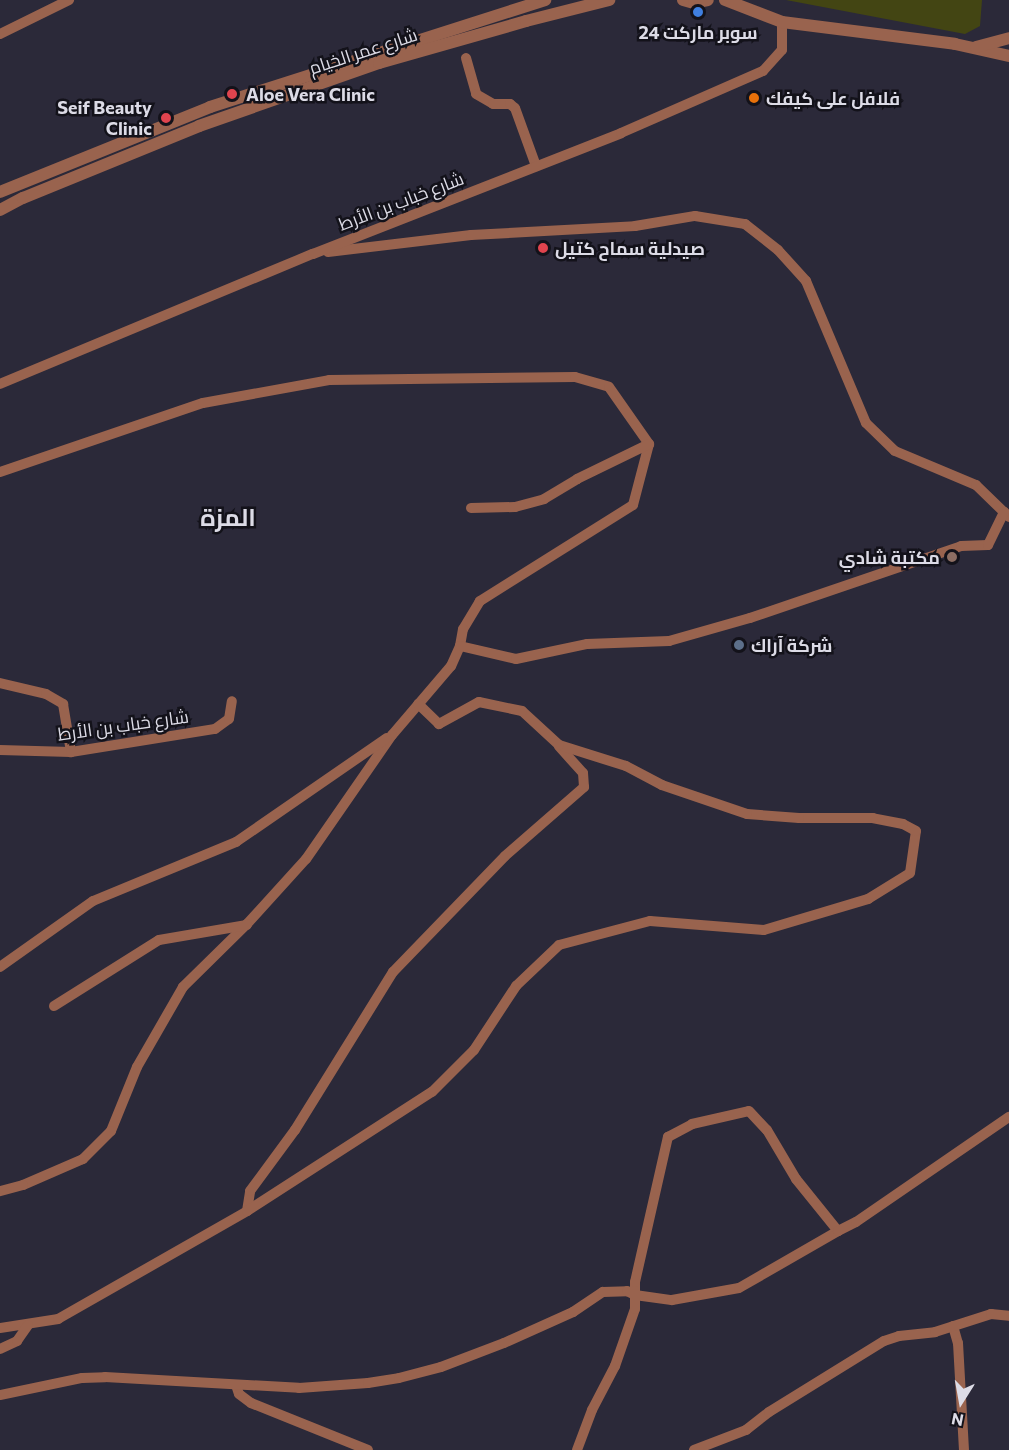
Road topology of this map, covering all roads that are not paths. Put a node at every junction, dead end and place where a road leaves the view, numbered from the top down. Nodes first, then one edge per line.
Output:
1 (69, 0) edge
2 (545, 0) edge
3 (609, 0) edge
4 (683, 0) edge
5 (708, 0) edge
6 (725, 0) edge
7 (782, 22) junction
8 (0, 34) edge
9 (1009, 38) edge
10 (975, 48) junction
11 (1009, 56) edge
12 (466, 58) dead end
13 (536, 166) junction
14 (0, 192) edge
15 (0, 210) edge
16 (313, 254) junction
17 (0, 384) edge
18 (650, 444) junction
19 (0, 472) edge
20 (471, 508) dead end
21 (1007, 515) edge
22 (460, 646) junction
23 (0, 683) edge
24 (232, 701) dead end
25 (418, 704) junction
26 (392, 735) junction
27 (559, 745) junction
28 (0, 750) edge
29 (71, 752) junction
30 (247, 924) junction
31 (0, 967) edge
32 (54, 1006) dead end
33 (1009, 1117) edge
34 (0, 1191) edge
35 (247, 1211) junction
36 (838, 1231) junction
37 (635, 1295) junction
38 (1009, 1316) edge
39 (28, 1325) junction
40 (953, 1326) junction
41 (0, 1328) edge
42 (0, 1349) edge
43 (236, 1385) junction
44 (0, 1395) edge
45 (368, 1450) edge
46 (576, 1450) edge
47 (694, 1450) edge
48 (964, 1450) edge

1 - 8 street
2 - 14 street, شارع عمر الخيام
3 - 15 street, شارع عمر الخيام
4 - 5 street
6 - 7 street
7 - 10 street
7 - 13 street, شارع خباب بن الأرط
9 - 10 street
10 - 11 street
12 - 13 street
13 - 16 street, شارع خباب بن الأرط
16 - 17 street, شارع خباب بن الأرط
16 - 21 street
18 - 19 street
18 - 20 street
18 - 22 street
21 - 22 street
22 - 25 street
23 - 29 street
24 - 29 street, شارع خباب بن الأرط
25 - 26 street
25 - 27 street
26 - 30 street
26 - 31 street
27 - 35 street
27 - 35 street
28 - 29 street, شارع خباب بن الأرط
30 - 32 street
30 - 34 street
33 - 36 street
35 - 39 street
36 - 37 street
36 - 37 street
37 - 43 street
37 - 46 street
38 - 40 street
39 - 41 street
39 - 42 street
40 - 47 street
40 - 48 street
43 - 44 street
43 - 45 street

